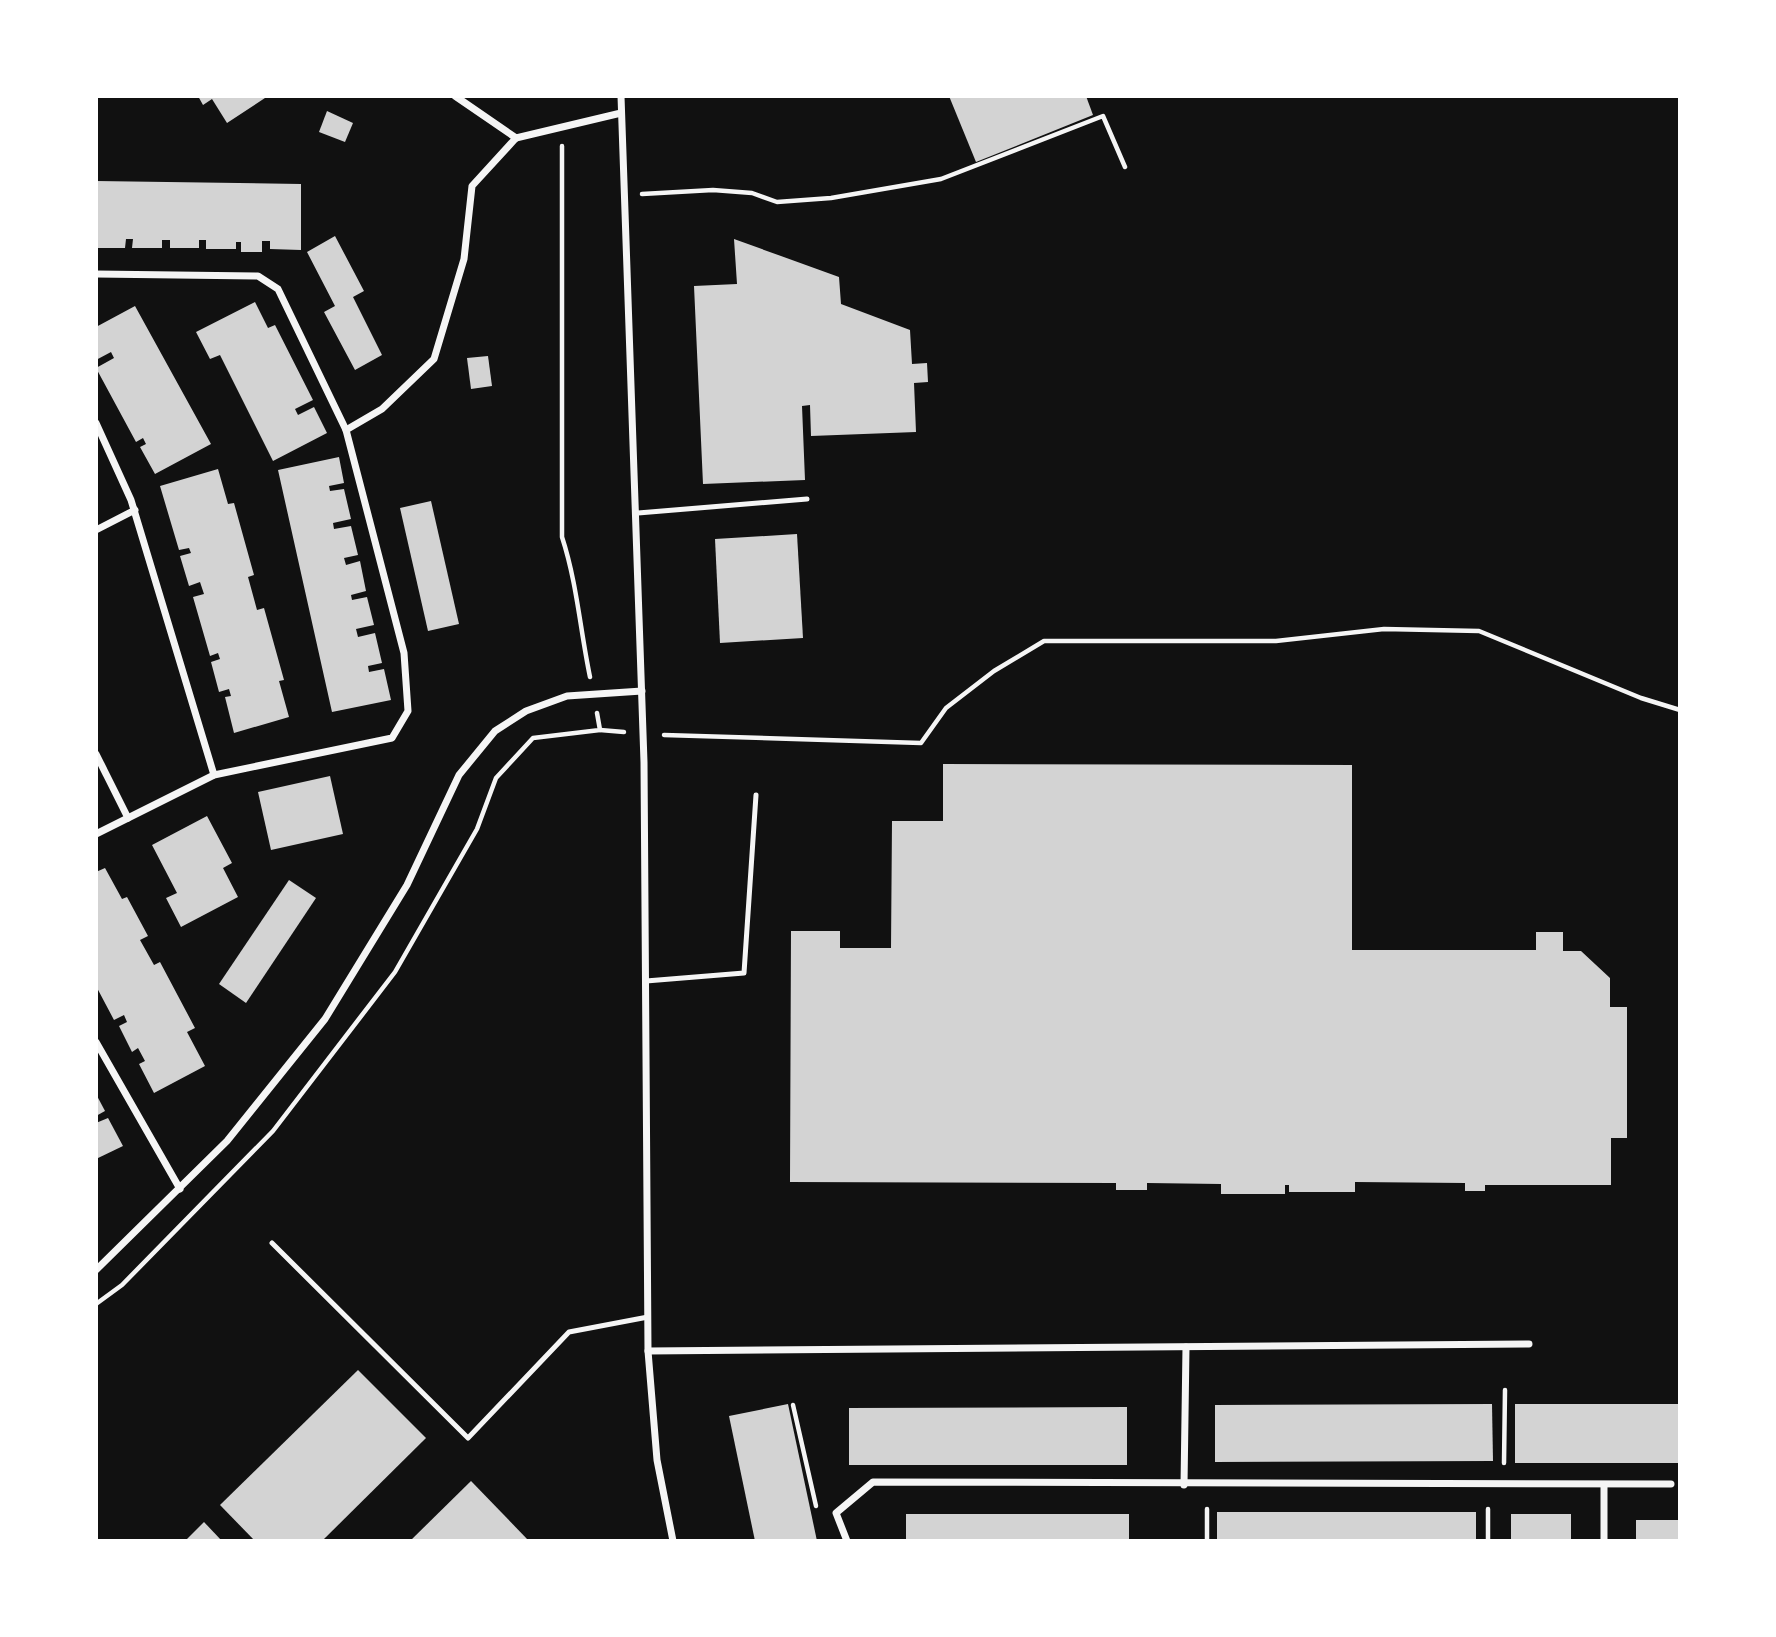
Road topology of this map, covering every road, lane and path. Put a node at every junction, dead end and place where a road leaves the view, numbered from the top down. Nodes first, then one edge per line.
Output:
1 (455, 96) edge
2 (621, 96) edge
3 (621, 113) junction
4 (562, 127) junction
5 (516, 138) junction
6 (1125, 167) dead end
7 (625, 195) junction
8 (96, 274) edge
9 (96, 423) edge
10 (346, 429) junction
11 (807, 499) dead end
12 (135, 510) junction
13 (638, 513) junction
14 (96, 530) edge
15 (562, 537) dead end
16 (642, 691) junction
17 (1680, 709) edge
18 (600, 730) dead end
19 (643, 734) junction
20 (96, 754) edge
21 (214, 775) junction
22 (756, 795) dead end
23 (128, 818) junction
24 (96, 834) edge
25 (646, 981) junction
26 (96, 1042) edge
27 (180, 1189) junction
28 (272, 1243) dead end
29 (96, 1270) edge
30 (648, 1317) junction
31 (1529, 1344) dead end
32 (1186, 1347) junction
33 (648, 1351) junction
34 (1505, 1390) dead end
35 (793, 1405) dead end
36 (1504, 1471) dead end
37 (1671, 1484) dead end
38 (1184, 1485) junction
39 (1604, 1485) junction
40 (1207, 1509) dead end
41 (1488, 1509) dead end
42 (818, 1514) dead end
43 (673, 1541) edge
44 (846, 1541) edge
45 (1207, 1541) edge
46 (1488, 1541) edge
47 (1604, 1541) edge

1 - 5 street
2 - 3 street
3 - 4 street
3 - 7 street
4 - 5 street
4 - 15 path
5 - 10 street
6 - 7 path
7 - 13 street
8 - 10 street
9 - 12 street
10 - 21 street
11 - 13 lane
12 - 14 street
12 - 21 street
13 - 16 street
16 - 19 street
16 - 27 street
17 - 19 path
18 - 19 path
19 - 25 street
20 - 23 street
21 - 23 street
22 - 25 lane
23 - 24 street
25 - 30 street
26 - 27 street
27 - 29 street
28 - 30 lane
30 - 33 street
31 - 32 street
32 - 33 street
32 - 38 street
33 - 43 street
34 - 36 path
35 - 42 path
37 - 39 street
38 - 39 street
38 - 44 street
39 - 47 street
40 - 45 path
41 - 46 path

